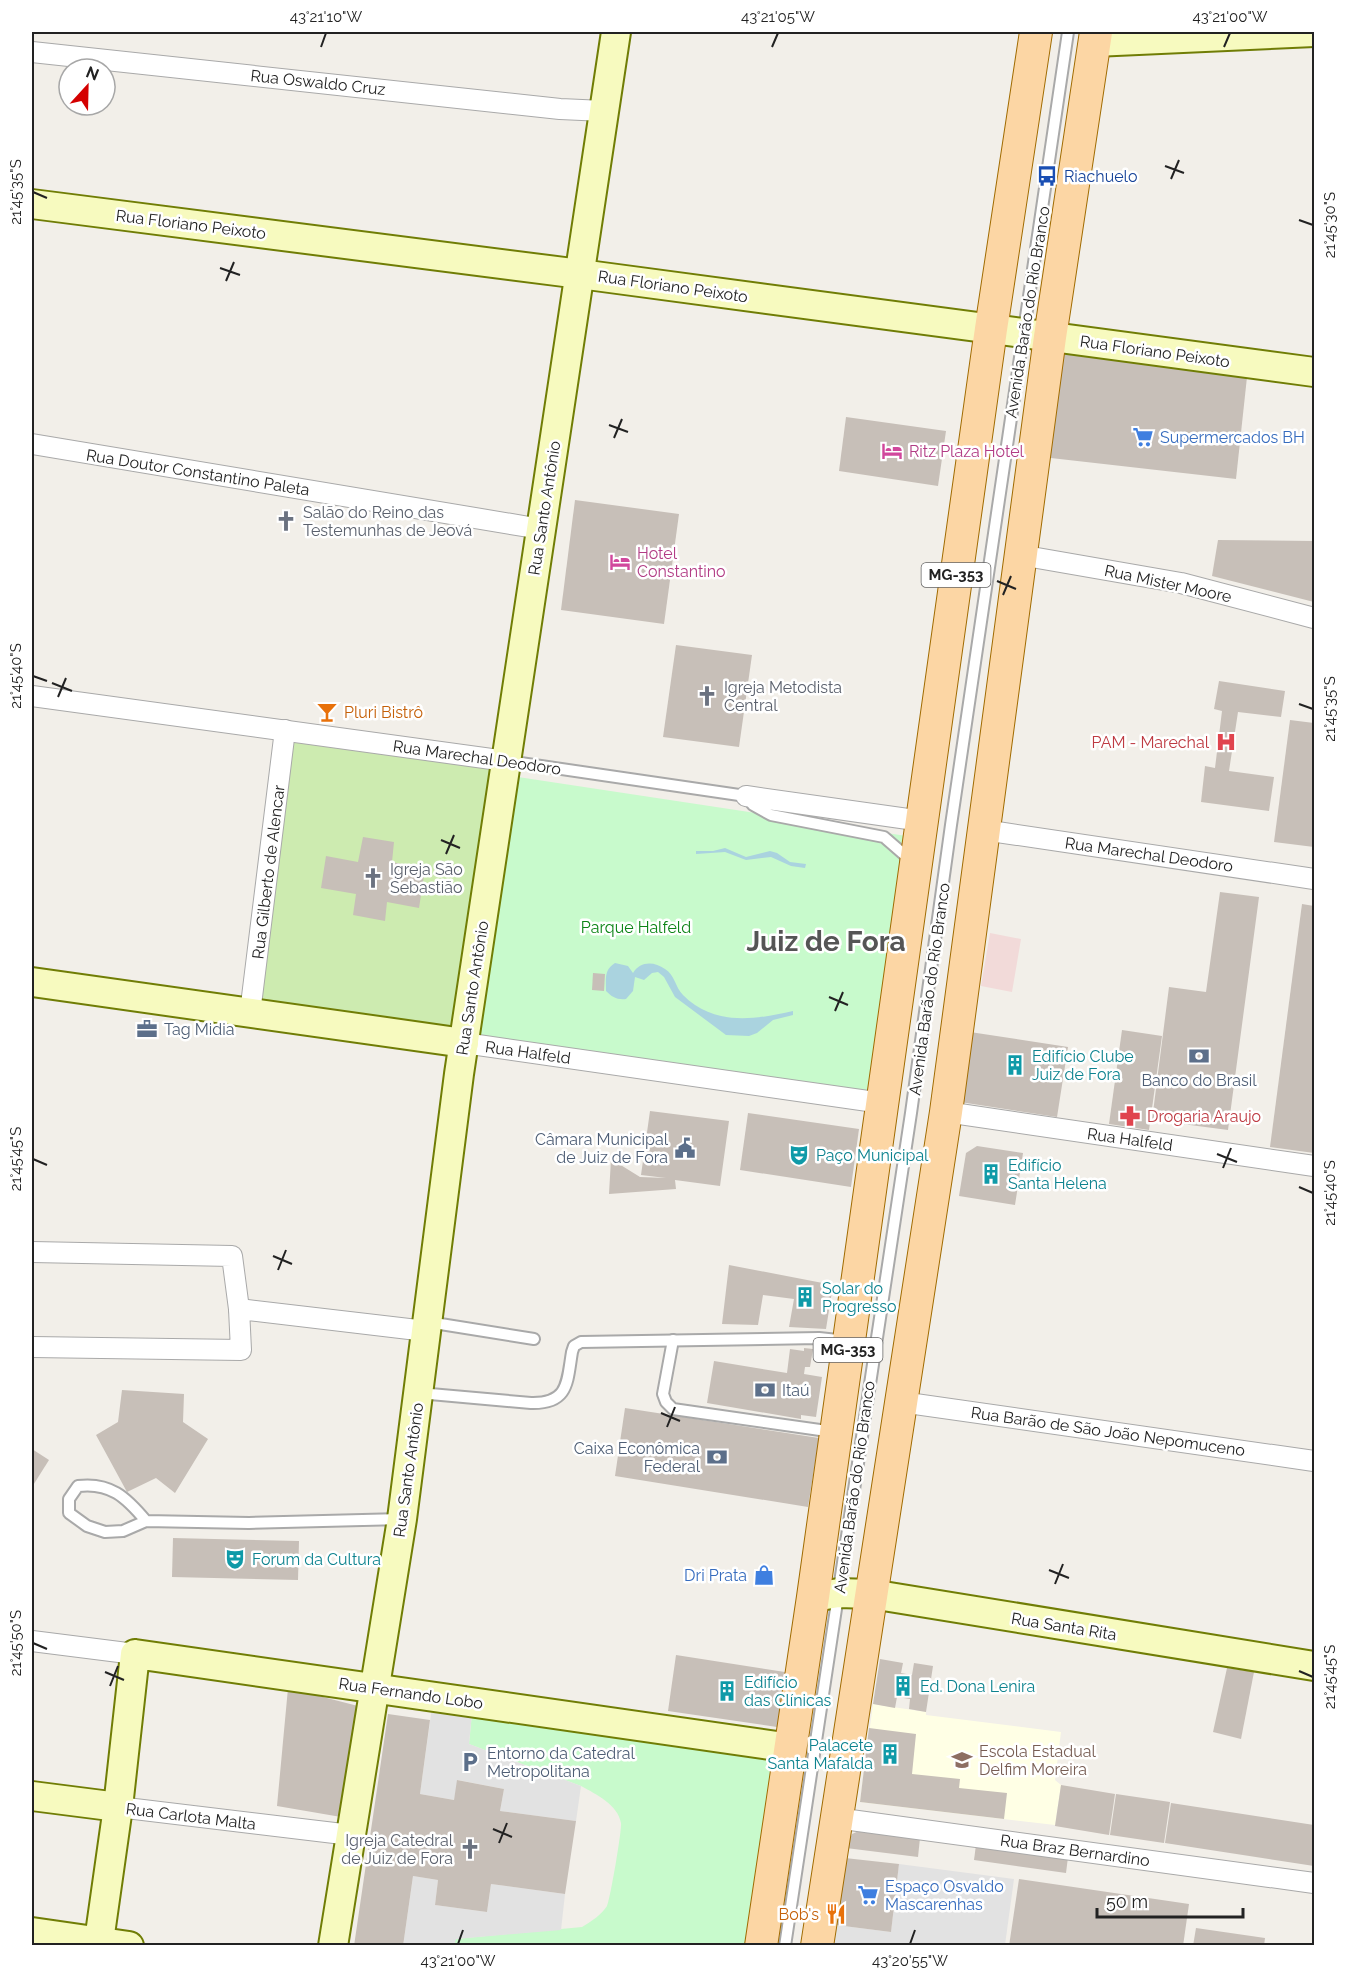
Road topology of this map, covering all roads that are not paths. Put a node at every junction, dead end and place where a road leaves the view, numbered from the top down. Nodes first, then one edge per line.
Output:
1 (616, 32) edge
2 (1036, 32) edge
3 (1314, 32) edge
4 (1081, 36) edge
5 (32, 52) edge
6 (604, 111) junction
7 (32, 204) edge
8 (580, 274) junction
9 (991, 329) junction
10 (1037, 335) junction
11 (1314, 372) edge
12 (32, 444) edge
13 (541, 529) junction
14 (1020, 555) junction
15 (1308, 617) edge
16 (32, 696) edge
17 (285, 730) junction
18 (506, 761) junction
19 (746, 796) junction
20 (922, 821) junction
21 (984, 830) junction
22 (1314, 879) edge
23 (911, 896) junction
24 (32, 982) edge
25 (250, 1013) junction
26 (464, 1043) junction
27 (882, 1103) junction
28 (946, 1112) junction
29 (1314, 1166) edge
30 (32, 1252) edge
31 (239, 1309) junction
32 (427, 1326) junction
33 (534, 1338) dead end
34 (673, 1340) junction
35 (849, 1341) junction
36 (32, 1347) edge
37 (419, 1393) junction
38 (901, 1402) junction
39 (836, 1432) junction
40 (1314, 1456) edge
41 (402, 1519) junction
42 (146, 1521) junction
43 (871, 1594) junction
44 (826, 1595) junction
45 (32, 1641) edge
46 (135, 1654) junction
47 (1314, 1666) edge
48 (375, 1688) junction
49 (791, 1748) junction
50 (32, 1796) edge
51 (118, 1807) junction
52 (836, 1818) junction
53 (351, 1835) junction
54 (1314, 1883) edge
55 (32, 1932) edge
56 (99, 1941) junction
57 (129, 1946) edge
58 (333, 1946) edge
59 (761, 1946) edge
60 (785, 1946) edge
61 (817, 1946) edge

1 - 6 street, Rua Santo Antônio
2 - 9 main road, Avenida Barão do Rio Branco / MG-353
3 - 4 street
4 - 10 main road, Avenida Barão do Rio Branco
5 - 6 street, Rua Oswaldo Cruz
6 - 8 street, Rua Santo Antônio
7 - 8 street, Rua Floriano Peixoto
8 - 9 street, Rua Floriano Peixoto
8 - 13 street, Rua Santo Antônio
9 - 10 street, Rua Floriano Peixoto
9 - 20 main road, Avenida Barão do Rio Branco / MG-353
10 - 11 street, Rua Floriano Peixoto
10 - 14 main road, Avenida Barão do Rio Branco
10 - 44 lane, Avenida Barão do Rio Branco
12 - 13 street, Rua Doutor Constantino Paleta
13 - 18 street, Rua Santo Antônio
14 - 15 street, Rua Mister Moore
14 - 21 main road, Avenida Barão do Rio Branco
16 - 17 street, Rua Marechal Deodoro
17 - 18 street, Rua Marechal Deodoro
17 - 25 street, Rua Gilberto de Alencar
18 - 19 lane, Rua Marechal Deodoro
18 - 26 street, Rua Santo Antônio
19 - 20 street, Rua Marechal Deodoro
19 - 23 lane
20 - 23 main road, Avenida Barão do Rio Branco / MG-353
21 - 22 street, Rua Marechal Deodoro
21 - 28 main road, Avenida Barão do Rio Branco
23 - 27 main road, Avenida Barão do Rio Branco / MG-353
24 - 25 street, Rua Halfeld
25 - 26 street, Rua Halfeld
26 - 27 street, Rua Halfeld
26 - 32 street, Rua Santo Antônio
27 - 35 main road, Avenida Barão do Rio Branco / MG-353
28 - 29 street, Rua Halfeld
28 - 38 main road, Avenida Barão do Rio Branco
30 - 31 street
31 - 32 street
31 - 36 street
32 - 33 lane
32 - 37 street, Rua Santo Antônio
34 - 35 lane
34 - 37 lane
34 - 39 lane
35 - 39 main road, Avenida Barão do Rio Branco / MG-353
37 - 41 street, Rua Santo Antônio
38 - 40 street, Rua Barão de São João Nepomuceno
38 - 43 main road, Avenida Barão do Rio Branco
39 - 44 main road, Avenida Barão do Rio Branco / MG-353
41 - 42 lane
41 - 48 street, Rua Santo Antônio
42 - 42 lane
43 - 44 street, Rua Santa Rita
43 - 47 street, Rua Santa Rita
43 - 52 main road, Avenida Barão do Rio Branco
44 - 49 main road, Avenida Barão do Rio Branco / MG-353
44 - 60 lane, Avenida Barão do Rio Branco
45 - 46 street, Rua Fernando Lobo
46 - 48 street, Rua Fernando Lobo
46 - 51 street
48 - 49 street, Rua Fernando Lobo
48 - 53 street, Rua Santo Antônio
49 - 59 main road, Avenida Barão do Rio Branco / MG-353
50 - 51 street, Rua Carlota Malta
51 - 53 street, Rua Carlota Malta
51 - 56 street
52 - 54 street, Rua Braz Bernardino
52 - 61 main road, Avenida Barão do Rio Branco
53 - 58 street, Rua Santo Antônio
55 - 56 street
56 - 57 street

